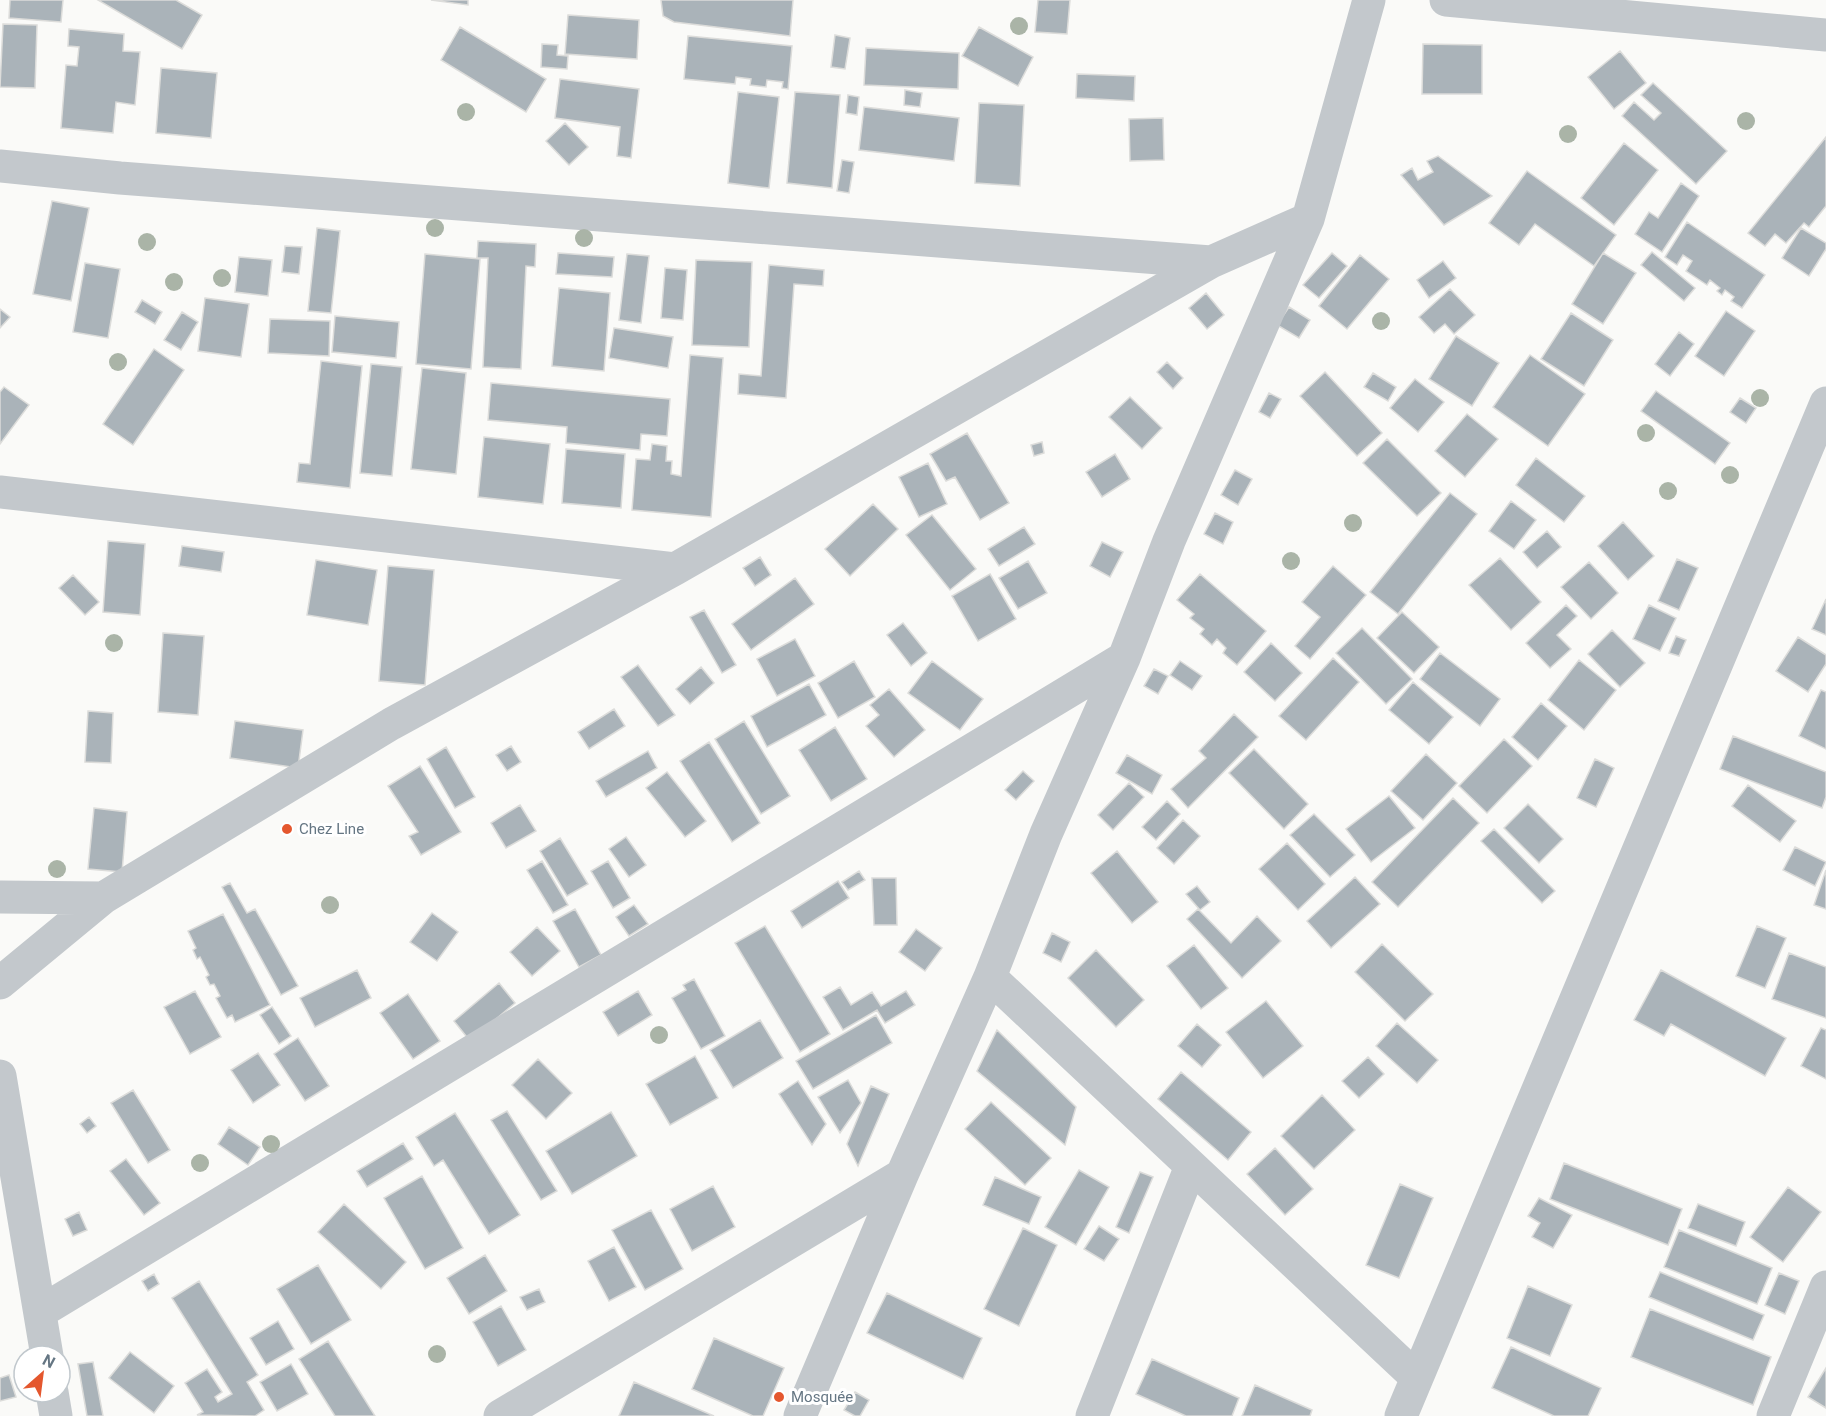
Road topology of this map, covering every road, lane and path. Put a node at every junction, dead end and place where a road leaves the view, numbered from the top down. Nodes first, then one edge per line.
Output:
1 (1369, 0) edge
2 (1446, 0) edge
3 (1826, 35) edge
4 (0, 166) edge
5 (1308, 219) junction
6 (1211, 262) junction
7 (1826, 403) edge
8 (0, 492) edge
9 (675, 568) junction
10 (1124, 658) junction
11 (0, 897) edge
12 (103, 898) junction
13 (990, 977) junction
14 (0, 982) edge
15 (0, 1076) edge
16 (1191, 1166) junction
17 (902, 1175) junction
18 (1826, 1287) edge
19 (40, 1312) junction
20 (1817, 1337) edge
21 (45, 1344) edge
22 (1417, 1378) junction
23 (500, 1416) edge
24 (800, 1416) edge
25 (1092, 1416) edge
26 (1401, 1416) edge
27 (1773, 1416) edge

1 - 5 street
2 - 3 street
4 - 6 street
5 - 6 street
5 - 10 street
6 - 9 street
7 - 22 street
8 - 9 street
9 - 12 street
10 - 13 street
10 - 19 street
11 - 12 street
12 - 14 street
13 - 16 street
13 - 17 street
15 - 19 street
16 - 22 street
16 - 25 street
17 - 23 street
17 - 24 street
18 - 20 street
19 - 21 street
20 - 27 street
22 - 26 street

